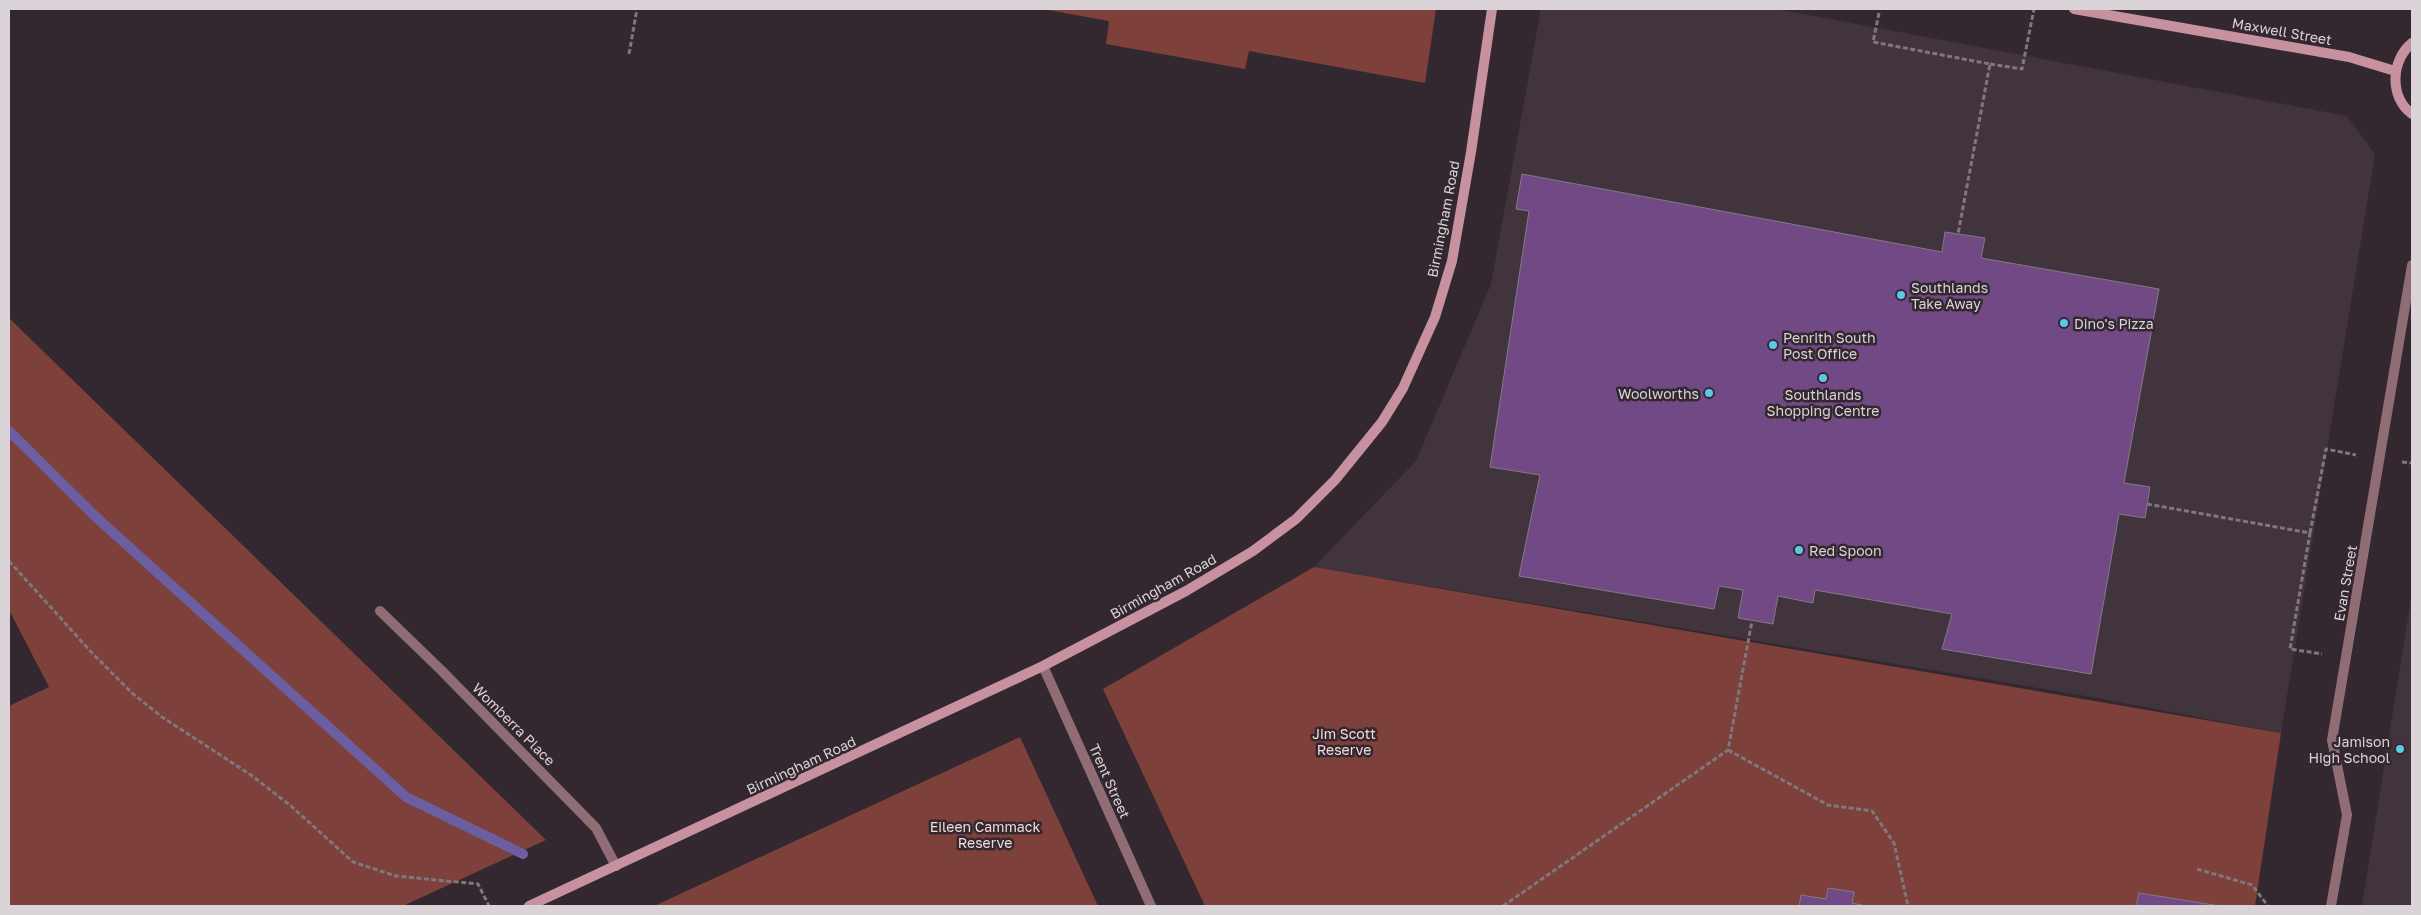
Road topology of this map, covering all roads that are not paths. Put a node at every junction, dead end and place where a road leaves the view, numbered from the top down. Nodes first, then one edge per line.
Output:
1 (1492, 9) edge
2 (2074, 9) edge
3 (2412, 43) edge
4 (2396, 71) junction
5 (2412, 114) edge
6 (2412, 265) edge
7 (380, 611) dead end
8 (1043, 666) junction
9 (616, 866) junction
10 (529, 906) edge
11 (1151, 906) edge
12 (2332, 906) edge

1 - 8 street, Birmingham Road
2 - 4 street, Maxwell Street
3 - 4 street
4 - 5 street
6 - 12 street, Evan Street
7 - 9 street, Womberra Place
8 - 9 street, Birmingham Road
8 - 11 street, Trent Street
9 - 10 street, Birmingham Road

